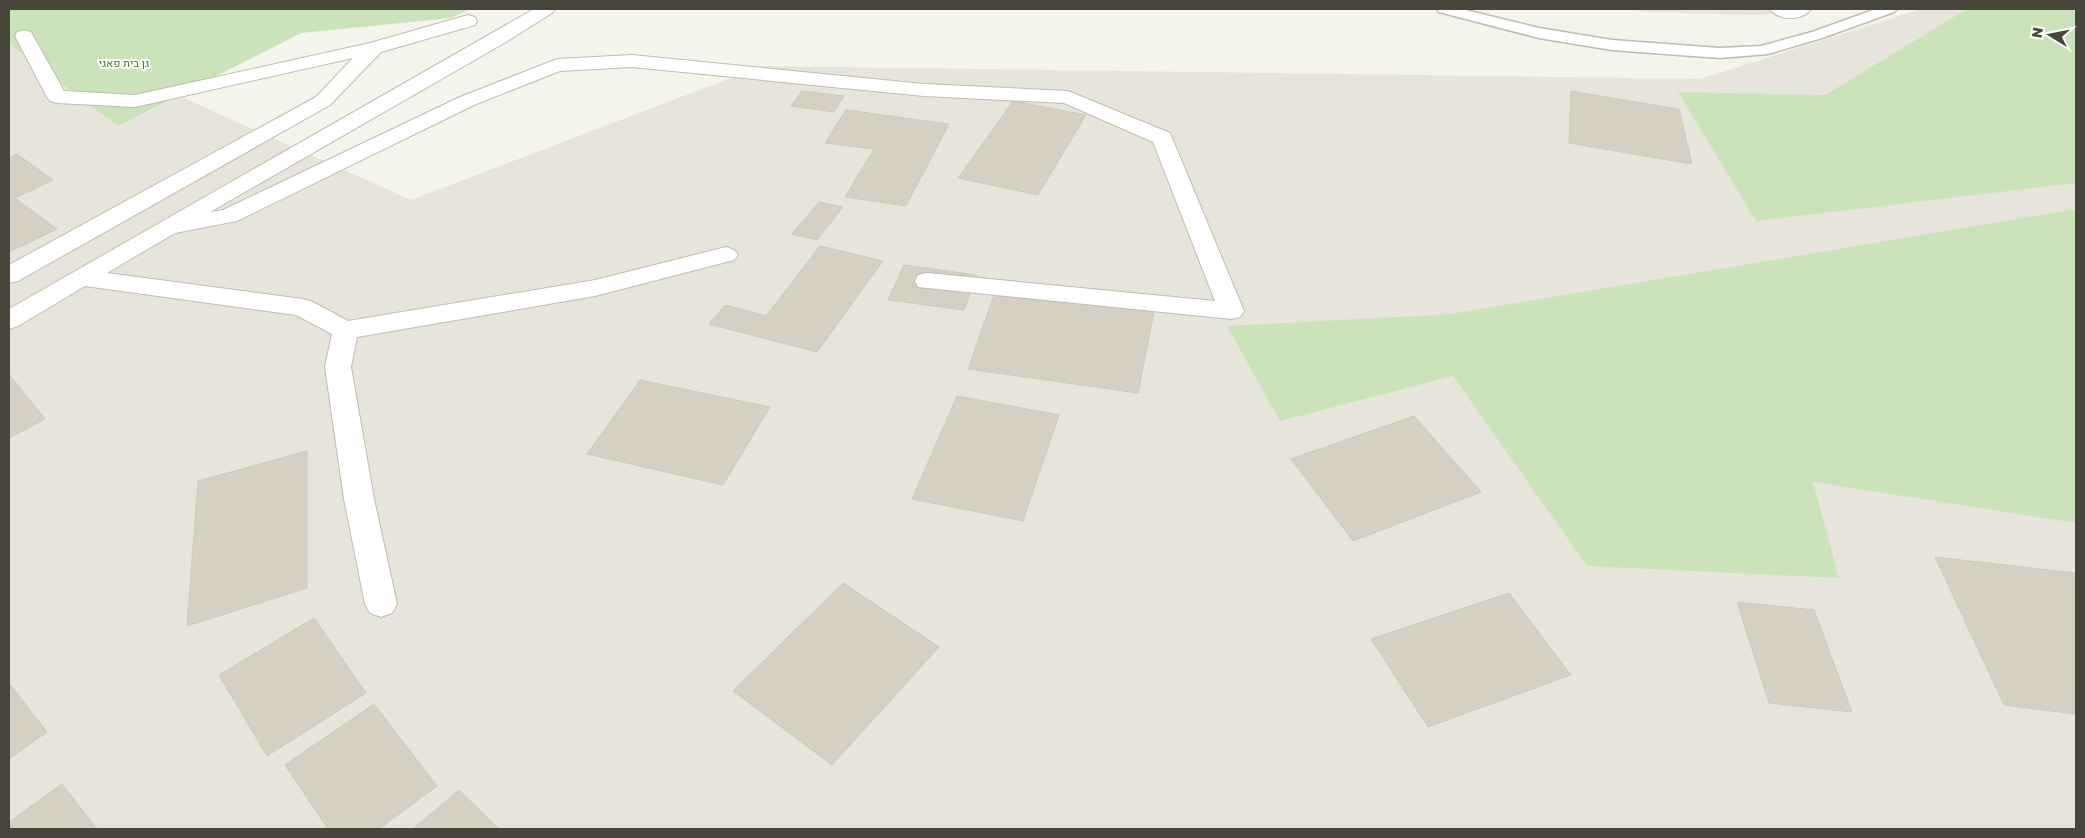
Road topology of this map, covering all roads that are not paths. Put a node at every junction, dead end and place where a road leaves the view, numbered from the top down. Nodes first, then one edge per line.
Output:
1 (546, 9) edge
2 (1444, 9) edge
3 (1778, 9) edge
4 (1802, 9) edge
5 (1889, 9) edge
6 (468, 21) dead end
7 (24, 36) dead end
8 (374, 48) junction
9 (169, 226) junction
10 (726, 256) dead end
11 (9, 275) edge
12 (81, 278) junction
13 (927, 281) dead end
14 (9, 320) edge
15 (345, 330) junction
16 (381, 604) dead end

1 - 9 street
2 - 5 lane
3 - 4 street
6 - 8 street
7 - 8 street
8 - 11 street
9 - 12 street
9 - 13 street
10 - 15 street
12 - 14 street
12 - 15 street
15 - 16 street

